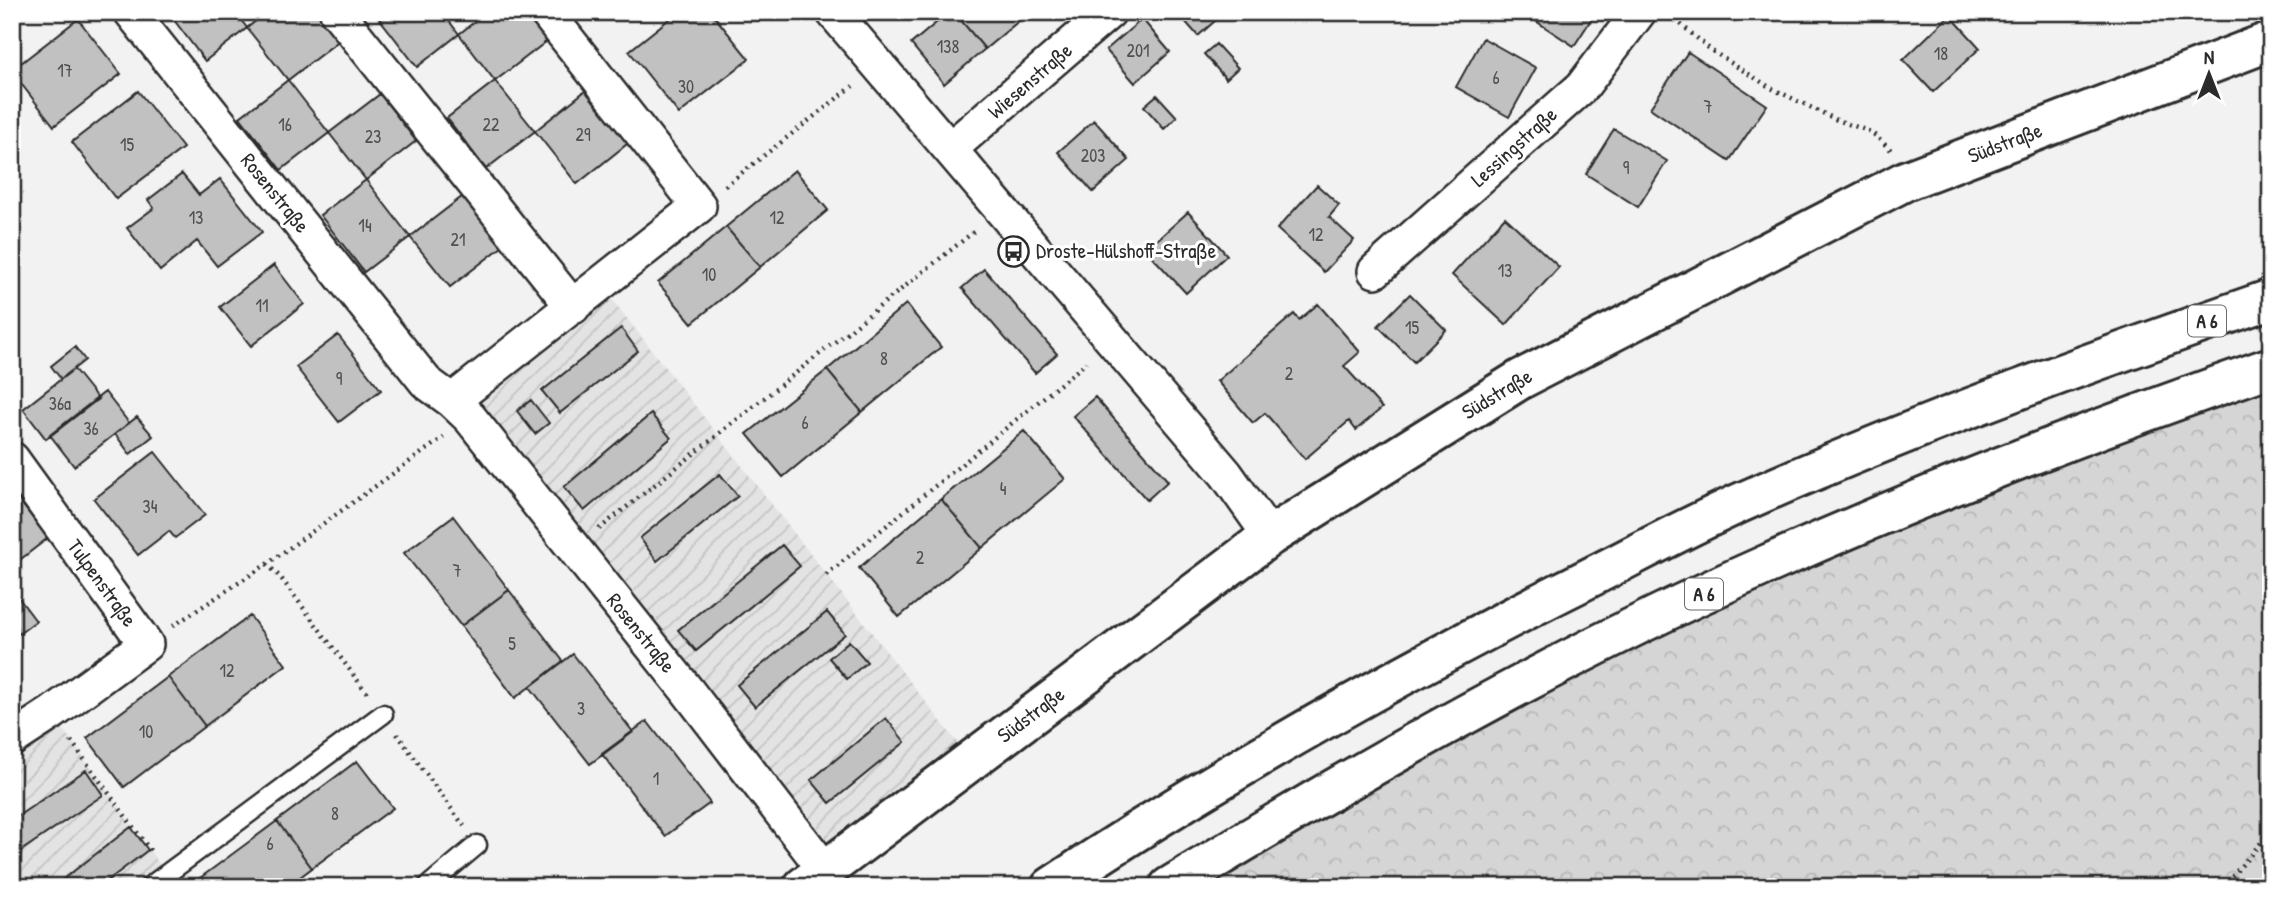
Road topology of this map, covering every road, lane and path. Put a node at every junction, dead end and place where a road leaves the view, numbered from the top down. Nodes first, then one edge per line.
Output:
1 (131, 12) edge
2 (337, 12) edge
3 (546, 12) edge
4 (833, 12) edge
5 (1109, 12) edge
6 (1639, 12) edge
7 (1667, 12) edge
8 (2271, 41) edge
9 (839, 97) dead end
10 (950, 149) junction
11 (1894, 156) dead end
12 (699, 206) junction
13 (960, 243) dead end
14 (1375, 271) dead end
15 (2271, 299) edge
16 (573, 307) junction
17 (1112, 341) junction
18 (2271, 367) edge
19 (461, 409) junction
20 (12, 459) edge
21 (1270, 536) junction
22 (574, 549) junction
23 (826, 575) dead end
24 (146, 644) junction
25 (52, 713) junction
26 (383, 714) dead end
27 (13, 738) edge
28 (2271, 831) edge
29 (477, 845) dead end
30 (166, 874) junction
31 (814, 878) edge
32 (149, 887) edge
33 (427, 887) edge
34 (1051, 887) edge
35 (1169, 887) edge
36 (2223, 887) edge

1 - 19 street, Rosenstraße
2 - 16 street
3 - 12 street
4 - 10 street
5 - 10 street, Wiesenstraße
6 - 14 street, Lessingstraße
7 - 11 path
8 - 21 main road, Südstraße
9 - 12 path
10 - 17 street
12 - 16 street
13 - 22 path
15 - 34 main road, A 6
16 - 19 street
17 - 21 street
17 - 23 path
18 - 35 main road, A 6
19 - 22 street, Rosenstraße
19 - 24 path
20 - 24 street, Tulpenstraße
21 - 31 main road, Südstraße
22 - 31 street, Rosenstraße
24 - 25 street, Tulpenstraße
25 - 27 street, Tulpenstraße
25 - 30 path
26 - 30 lane
28 - 36 path
29 - 33 lane
30 - 32 lane

